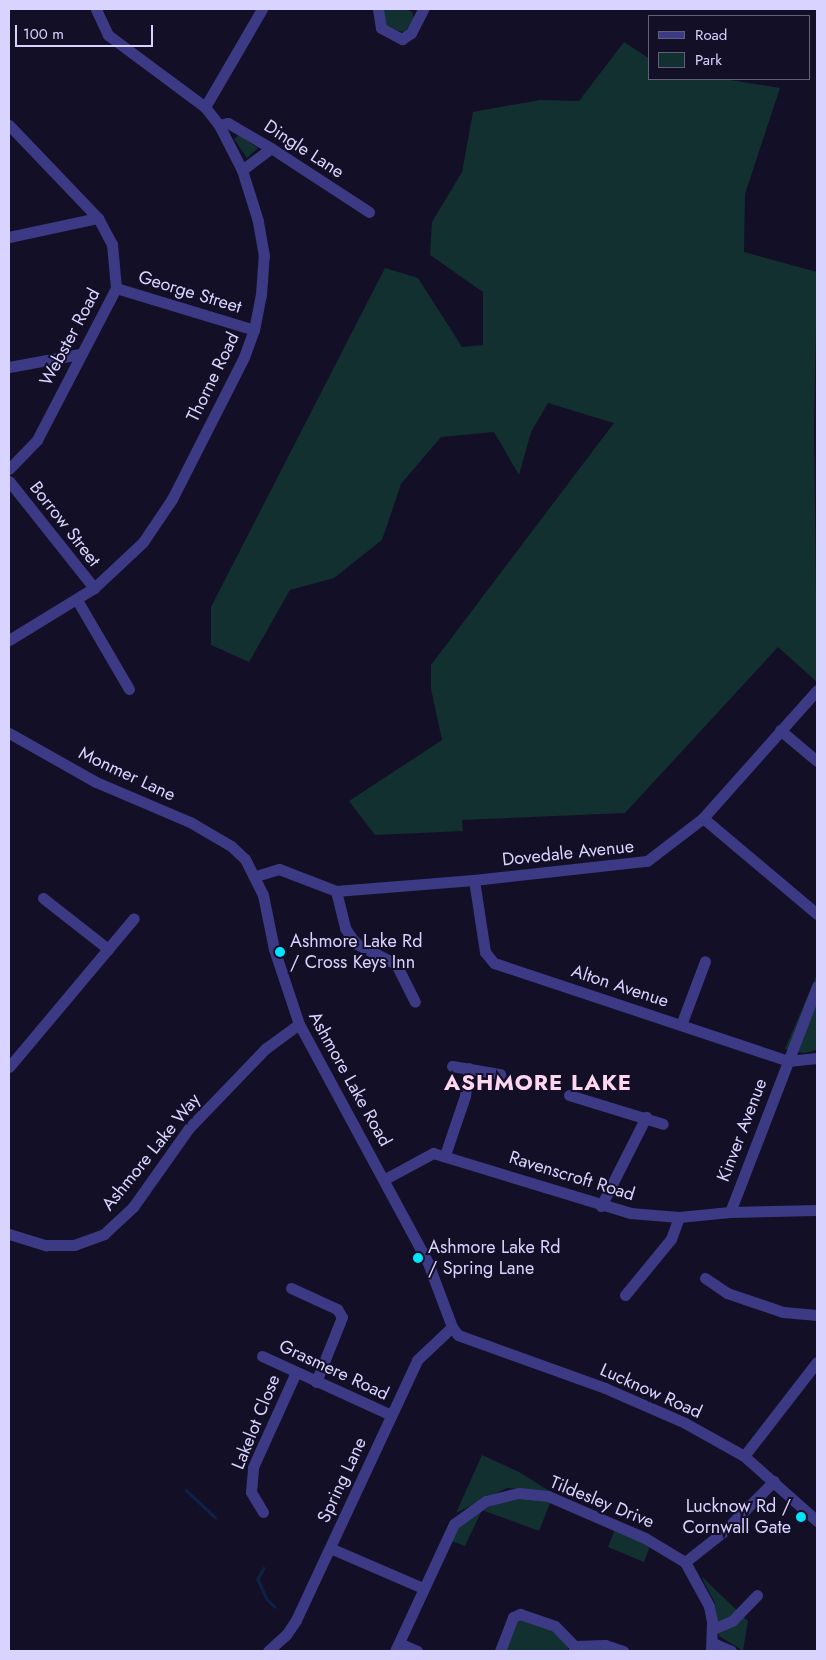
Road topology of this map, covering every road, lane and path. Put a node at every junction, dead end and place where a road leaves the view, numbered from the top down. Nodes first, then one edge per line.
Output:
1 (96, 9) edge
2 (262, 9) edge
3 (378, 9) edge
4 (423, 9) edge
5 (205, 107) junction
6 (9, 125) edge
7 (218, 125) junction
8 (272, 148) junction
9 (242, 170) junction
10 (369, 212) dead end
11 (98, 218) junction
12 (9, 237) edge
13 (116, 288) junction
14 (254, 330) junction
15 (80, 354) junction
16 (9, 367) edge
17 (9, 469) edge
18 (9, 481) edge
19 (94, 588) junction
20 (76, 600) junction
21 (9, 640) edge
22 (129, 689) dead end
23 (817, 690) edge
24 (780, 730) junction
25 (9, 733) edge
26 (817, 761) edge
27 (703, 818) junction
28 (232, 846) joint
29 (256, 876) junction
30 (474, 880) junction
31 (336, 891) junction
32 (43, 898) dead end
33 (817, 914) edge
34 (134, 918) dead end
35 (108, 949) junction
36 (705, 962) dead end
37 (817, 986) edge
38 (415, 1002) dead end
39 (299, 1024) junction
40 (681, 1025) junction
41 (817, 1058) edge
42 (788, 1061) junction
43 (452, 1066) dead end
44 (9, 1067) edge
45 (469, 1068) junction
46 (500, 1074) dead end
47 (569, 1095) dead end
48 (646, 1117) junction
49 (664, 1124) dead end
50 (445, 1155) junction
51 (385, 1179) junction
52 (601, 1206) junction
53 (817, 1210) edge
54 (730, 1212) junction
55 (679, 1217) junction
56 (9, 1234) edge
57 (705, 1278) dead end
58 (290, 1288) dead end
59 (625, 1295) dead end
60 (817, 1314) edge
61 (452, 1327) junction
62 (262, 1356) dead end
63 (817, 1362) edge
64 (296, 1372) junction
65 (316, 1382) junction
66 (391, 1415) junction
67 (744, 1456) junction
68 (774, 1481) junction
69 (263, 1512) dead end
70 (817, 1522) edge
71 (330, 1548) junction
72 (685, 1562) junction
73 (423, 1588) junction
74 (757, 1595) dead end
75 (712, 1629) junction
76 (397, 1647) edge
77 (712, 1647) edge
78 (574, 1649) edge
79 (268, 1651) edge
80 (417, 1651) edge
81 (500, 1651) edge
82 (623, 1651) edge
83 (731, 1651) edge

1 - 5 street, Thorne Road
2 - 5 street
3 - 4 street
5 - 7 street, Thorne Road
6 - 11 street, Webster Road
7 - 8 street, Dingle Lane
7 - 9 street, Thorne Road
8 - 9 street
8 - 10 street, Dingle Lane
9 - 14 street, Thorne Road
11 - 12 street
11 - 13 street, Webster Road
13 - 14 street, George Street
13 - 15 street, Webster Road
14 - 19 street, Thorne Road
15 - 16 street
15 - 17 street, Webster Road
18 - 19 street, Borrow Street
19 - 20 street, Thorne Road
20 - 21 street, Thorne Road
20 - 22 street
23 - 24 street, Dovedale Avenue
24 - 26 street
24 - 27 street, Dovedale Avenue
25 - 28 street, Monmer Lane
27 - 30 street, Dovedale Avenue
27 - 33 street
28 - 29 street, Ashmore Lake Road
29 - 31 street, Dovedale Avenue
29 - 39 street, Ashmore Lake Road
30 - 31 street, Dovedale Avenue
30 - 40 street, Alton Avenue
31 - 38 street
32 - 35 street
34 - 35 street
35 - 44 street
36 - 40 street
37 - 42 street, Kinver Avenue
39 - 51 street, Ashmore Lake Road
39 - 56 street, Ashmore Lake Way
40 - 42 street, Alton Avenue
41 - 42 street, Alton Avenue
42 - 54 street, Kinver Avenue
43 - 45 street
45 - 46 street
45 - 50 street
47 - 48 street
48 - 49 street
48 - 52 street
50 - 51 street
50 - 52 street, Ravenscroft Road
51 - 61 street, Ashmore Lake Road
52 - 55 street, Ravenscroft Road
53 - 54 street, Ravenscroft Road
54 - 55 street, Ravenscroft Road
55 - 59 street
57 - 60 street
58 - 65 street
61 - 66 street, Spring Lane
61 - 67 street, Lucknow Road
62 - 64 street, Grasmere Road
63 - 67 street
64 - 65 street, Grasmere Road
64 - 69 street, Lakelot Close
65 - 66 street, Grasmere Road
66 - 71 street, Spring Lane
67 - 68 street, Lucknow Road
68 - 70 street, Lucknow Road
68 - 72 street
71 - 73 street
71 - 79 street, Spring Lane
72 - 73 street, Tildesley Drive
72 - 75 street
73 - 76 street, Tildesley Drive
74 - 75 street
75 - 77 street
76 - 80 street
77 - 83 street
78 - 81 street
78 - 82 street

